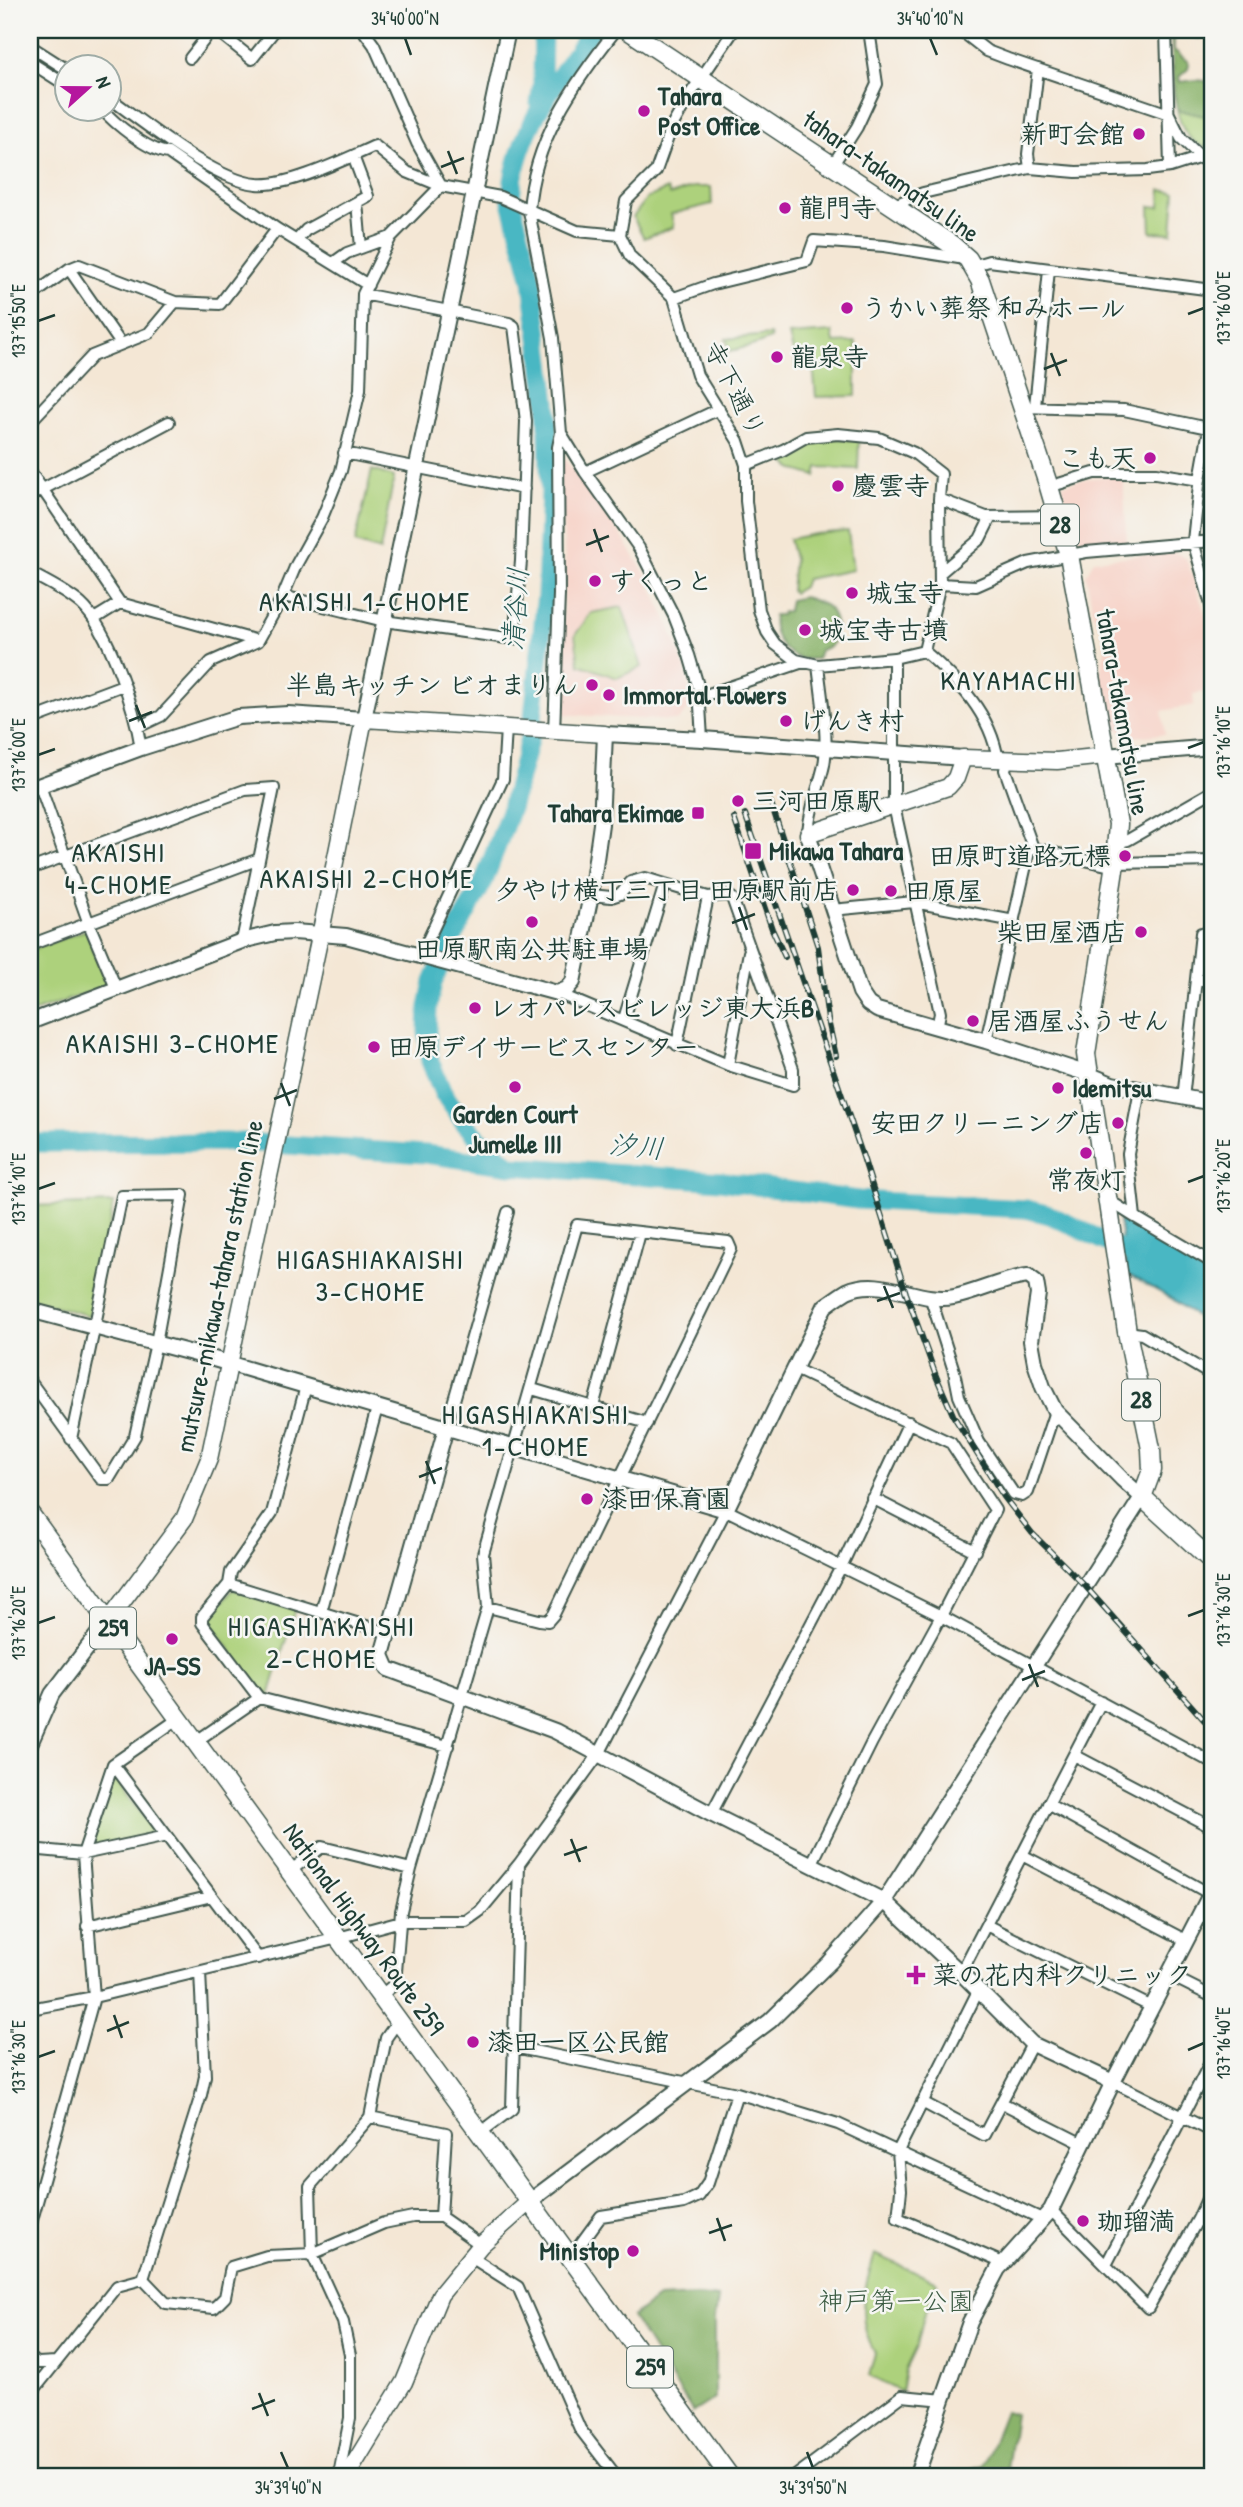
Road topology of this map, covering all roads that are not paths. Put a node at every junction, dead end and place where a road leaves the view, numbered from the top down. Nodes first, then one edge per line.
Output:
1 (214, 30) edge
2 (275, 30) edge
3 (363, 30) edge
4 (508, 30) edge
5 (617, 30) edge
6 (628, 30) edge
7 (734, 30) edge
8 (869, 30) edge
9 (960, 30) edge
10 (1166, 30) edge
11 (30, 46) edge
12 (190, 58) dead end
13 (52, 60) edge
14 (30, 62) edge
15 (1038, 69) junction
16 (52, 76) edge
17 (702, 77) junction
18 (122, 107) edge
19 (1170, 114) junction
20 (114, 122) edge
21 (353, 156) junction
22 (1200, 158) junction
23 (1213, 160) edge
24 (832, 166) junction
25 (1170, 167) junction
26 (1030, 168) junction
27 (441, 186) junction
28 (473, 191) junction
29 (357, 202) junction
30 (892, 206) junction
31 (527, 210) junction
32 (277, 229) junction
33 (620, 235) junction
34 (391, 237) junction
35 (297, 240) junction
36 (361, 248) junction
37 (333, 263) junction
38 (970, 263) junction
39 (69, 270) junction
40 (1049, 270) junction
41 (365, 290) junction
42 (1213, 290) edge
43 (30, 297) edge
44 (674, 298) junction
45 (175, 302) junction
46 (448, 312) junction
47 (121, 344) junction
48 (1028, 406) junction
49 (1213, 407) edge
50 (719, 410) junction
51 (30, 422) edge
52 (169, 422) dead end
53 (1211, 429) edge
54 (561, 433) junction
55 (344, 453) junction
56 (746, 465) junction
57 (416, 467) junction
58 (30, 471) edge
59 (585, 472) junction
60 (1200, 480) junction
61 (1049, 487) junction
62 (41, 489) junction
63 (524, 489) junction
64 (30, 496) edge
65 (939, 499) junction
66 (1058, 516) junction
67 (992, 517) junction
68 (1193, 541) junction
69 (1213, 541) edge
70 (1069, 555) junction
71 (30, 573) edge
72 (940, 579) junction
73 (283, 596) junction
74 (120, 604) junction
75 (1213, 612) edge
76 (94, 619) junction
77 (384, 621) junction
78 (258, 641) junction
79 (924, 651) junction
80 (894, 658) junction
81 (804, 662) junction
82 (818, 665) junction
83 (123, 685) junction
84 (700, 697) junction
85 (364, 719) junction
86 (30, 720) edge
87 (138, 727) junction
88 (509, 728) junction
89 (550, 731) junction
90 (604, 734) junction
91 (702, 739) junction
92 (141, 747) junction
93 (825, 747) junction
94 (1213, 747) edge
95 (894, 751) junction
96 (1105, 756) junction
97 (963, 758) junction
98 (1003, 760) junction
99 (35, 788) edge
100 (1213, 791) edge
101 (894, 806) junction
102 (808, 834) junction
103 (1118, 842) junction
104 (1033, 848) junction
105 (66, 855) junction
106 (259, 859) junction
107 (1213, 861) edge
108 (1115, 865) junction
109 (30, 869) edge
110 (665, 884) junction
111 (591, 895) junction
112 (708, 897) junction
113 (914, 902) junction
114 (832, 910) junction
115 (1014, 921) junction
116 (89, 924) junction
117 (1201, 933) dead end
118 (320, 936) junction
119 (242, 941) junction
120 (30, 945) edge
121 (750, 949) junction
122 (420, 957) junction
123 (1196, 979) junction
124 (1213, 981) edge
125 (116, 988) junction
126 (557, 993) junction
127 (624, 1019) junction
128 (30, 1022) edge
129 (937, 1028) junction
130 (986, 1041) junction
131 (677, 1045) junction
132 (728, 1065) junction
133 (1088, 1074) junction
134 (1140, 1090) junction
135 (1183, 1099) junction
136 (1213, 1103) edge
137 (1109, 1203) junction
138 (508, 1212) dead end
139 (1135, 1217) junction
140 (640, 1233) junction
141 (1213, 1263) edge
142 (930, 1296) junction
143 (30, 1310) edge
144 (96, 1328) junction
145 (1127, 1332) junction
146 (156, 1343) junction
147 (228, 1364) junction
148 (795, 1369) junction
149 (1213, 1376) edge
150 (30, 1381) edge
151 (306, 1386) junction
152 (532, 1389) junction
153 (593, 1407) junction
154 (377, 1408) junction
155 (1055, 1411) junction
156 (909, 1422) junction
157 (647, 1423) junction
158 (446, 1428) junction
159 (71, 1439) junction
160 (515, 1449) junction
161 (618, 1480) junction
162 (1142, 1497) junction
163 (872, 1498) junction
164 (726, 1510) junction
165 (30, 1514) edge
166 (975, 1551) junction
167 (1213, 1562) edge
168 (842, 1565) junction
169 (229, 1584) junction
170 (488, 1607) junction
171 (321, 1612) junction
172 (941, 1616) junction
173 (108, 1621) junction
174 (389, 1633) junction
175 (1035, 1665) junction
176 (463, 1697) junction
177 (258, 1698) junction
178 (1101, 1702) junction
179 (178, 1719) junction
180 (195, 1742) junction
181 (30, 1744) edge
182 (448, 1746) junction
183 (599, 1754) junction
184 (1074, 1755) junction
185 (1213, 1763) edge
186 (113, 1764) junction
187 (1048, 1804) junction
188 (711, 1814) junction
189 (1213, 1828) edge
190 (167, 1836) junction
191 (30, 1849) edge
192 (83, 1854) junction
193 (1022, 1855) junction
194 (812, 1863) junction
195 (519, 1864) junction
196 (411, 1869) junction
197 (290, 1871) junction
198 (1212, 1892) edge
199 (212, 1896) junction
200 (884, 1900) junction
201 (401, 1920) junction
202 (986, 1925) junction
203 (87, 1926) junction
204 (338, 1938) junction
205 (1187, 1941) junction
206 (258, 1958) junction
207 (200, 1972) junction
208 (961, 1973) junction
209 (1169, 1975) junction
210 (978, 1991) junction
211 (380, 1996) junction
212 (93, 1997) junction
213 (1213, 1997) edge
214 (1152, 2007) junction
215 (30, 2009) edge
216 (398, 2021) junction
217 (1032, 2044) junction
218 (514, 2046) junction
219 (1213, 2057) edge
220 (690, 2081) junction
221 (1113, 2082) junction
222 (737, 2092) junction
223 (922, 2102) junction
224 (1002, 2104) junction
225 (1183, 2116) junction
226 (370, 2117) junction
227 (1213, 2132) edge
228 (480, 2133) junction
229 (1083, 2144) junction
230 (898, 2151) junction
231 (1213, 2186) edge
232 (530, 2201) junction
233 (1046, 2214) junction
234 (441, 2217) junction
235 (1198, 2219) junction
236 (1213, 2226) edge
237 (30, 2227) edge
238 (476, 2251) junction
239 (312, 2254) junction
240 (571, 2257) junction
241 (1003, 2263) junction
242 (1106, 2266) junction
243 (143, 2279) junction
244 (30, 2359) edge
245 (56, 2362) junction
246 (30, 2395) edge
247 (944, 2400) junction
248 (348, 2475) edge
249 (617, 2477) edge
250 (730, 2477) edge
251 (794, 2477) edge
252 (916, 2477) edge

1 - 2 street
1 - 12 street
3 - 27 street
4 - 28 street
5 - 31 street
6 - 17 main road, tahara-takamatsu line / 28
7 - 17 street
8 - 24 street
9 - 15 street
10 - 19 street
11 - 13 street
14 - 16 street
15 - 19 street
15 - 26 street
17 - 24 main road, tahara-takamatsu line / 28
17 - 33 street
18 - 21 street
19 - 22 street
19 - 25 street
20 - 32 street
21 - 27 street
21 - 29 street
22 - 23 street
22 - 25 street
24 - 30 main road, tahara-takamatsu line / 28
25 - 26 street
26 - 30 street
27 - 28 street
27 - 34 street
28 - 31 street
28 - 46 street
29 - 35 street
29 - 36 street
30 - 38 main road, tahara-takamatsu line / 28
31 - 33 street
31 - 54 street
32 - 35 street
32 - 45 street
33 - 44 street
34 - 36 street
34 - 41 street
35 - 37 street
36 - 37 street
37 - 41 street
38 - 40 street
38 - 44 street
38 - 48 main road, tahara-takamatsu line / 28
39 - 43 street
39 - 45 street
39 - 47 street
40 - 42 street
40 - 48 street
41 - 46 street
41 - 55 street
44 - 50 street, 寺下通り
45 - 47 street
46 - 57 street
46 - 63 street
47 - 51 street
48 - 53 street
48 - 61 main road, tahara-takamatsu line / 28
49 - 53 street
50 - 56 street, 寺下通り
50 - 59 street
52 - 62 street
53 - 60 street
54 - 59 street
54 - 89 street
55 - 57 street
55 - 73 street
56 - 65 street
56 - 81 street, 寺下通り
57 - 63 street
57 - 77 street
58 - 62 street
59 - 84 street
60 - 61 street
60 - 68 street
61 - 66 main road, tahara-takamatsu line / 28
62 - 64 street
62 - 74 street
63 - 77 street
65 - 67 street
65 - 72 street
66 - 67 street
66 - 70 main road, tahara-takamatsu line / 28
67 - 72 street
68 - 69 street
68 - 70 street
68 - 75 street
70 - 72 street
70 - 96 main road, tahara-takamatsu line / 28
71 - 76 street
72 - 79 street
73 - 77 street
73 - 78 street
74 - 76 street
74 - 78 street
76 - 83 street
77 - 85 street
78 - 87 street
79 - 80 street
79 - 98 street
80 - 82 street
80 - 95 street
81 - 82 street, 寺下通り
81 - 84 street
82 - 93 street
83 - 86 street
83 - 87 street
84 - 91 street
85 - 88 main road
85 - 92 street
85 - 118 main road, mutsure-mikawa-tahara station line
87 - 92 street
88 - 89 main road
88 - 122 street
89 - 90 main road
90 - 91 street
90 - 111 street
91 - 93 street
92 - 99 street
93 - 95 street
93 - 102 street
94 - 96 street
95 - 97 street
95 - 101 street
96 - 98 main road
96 - 103 main road, tahara-takamatsu line / 28
97 - 98 main road
97 - 101 main road
98 - 104 street
99 - 105 street
100 - 103 street
101 - 102 main road
101 - 113 street
102 - 114 street
103 - 108 main road, tahara-takamatsu line / 28
104 - 108 street
104 - 115 street
105 - 106 street
105 - 109 street
105 - 116 street
106 - 116 street
106 - 119 street
107 - 108 street
108 - 133 main road, tahara-takamatsu line / 28
110 - 111 street
110 - 112 street
110 - 127 street
111 - 126 street
112 - 121 street
112 - 131 street
113 - 114 street
113 - 115 street
113 - 129 street
114 - 129 street
115 - 130 street
116 - 120 street
116 - 125 street
117 - 123 street
118 - 119 street
118 - 122 street
118 - 147 main road, mutsure-mikawa-tahara station line
119 - 125 street
121 - 132 street
121 - 132 street
122 - 126 street
123 - 124 street
123 - 135 street
125 - 128 street
126 - 127 street
127 - 131 street
129 - 130 street
130 - 133 street
131 - 132 street
133 - 134 street
133 - 137 main road, tahara-takamatsu line / 28
134 - 135 street
134 - 139 street
135 - 136 street
137 - 139 street
137 - 145 main road, tahara-takamatsu line / 28
138 - 158 street
139 - 141 street
140 - 152 street
140 - 153 street
140 - 157 street
142 - 148 street
142 - 155 street
142 - 155 street
143 - 144 street
144 - 146 street
144 - 146 street
144 - 159 street
145 - 149 street
145 - 162 main road, tahara-takamatsu line / 28
146 - 147 street
146 - 159 street
147 - 151 street
147 - 173 main road, mutsure-mikawa-tahara station line
148 - 156 street
148 - 164 street
150 - 159 street
151 - 154 street
151 - 169 street
152 - 153 street
152 - 160 street
153 - 157 street
154 - 158 street
154 - 171 street
155 - 162 street
156 - 163 street
156 - 166 street
157 - 161 street
158 - 160 street
158 - 174 street
160 - 161 street
160 - 170 street
161 - 164 street
161 - 170 street
162 - 167 main road
162 - 175 street
163 - 166 street
163 - 168 street
164 - 168 street
164 - 183 street
165 - 173 main road, National Highway Route 259 / 259
166 - 172 street
168 - 172 street
168 - 188 street
169 - 171 street
169 - 177 street
170 - 176 street
171 - 174 street
172 - 175 street
172 - 194 street
173 - 179 main road, National Highway Route 259 / 259
173 - 181 street
174 - 176 street
175 - 178 street
175 - 200 street
176 - 182 street
176 - 183 street
177 - 180 street
177 - 182 street
178 - 184 street
178 - 185 street
179 - 180 main road, National Highway Route 259 / 259
179 - 186 street
180 - 197 main road, National Highway Route 259 / 259
182 - 196 street
183 - 188 street
183 - 195 street
184 - 187 street
184 - 189 street
186 - 190 street
186 - 192 street
187 - 193 street
187 - 198 street
188 - 194 street
190 - 192 street
190 - 199 street
191 - 192 street
192 - 203 street
193 - 202 street
193 - 205 street
194 - 200 street
195 - 201 street
195 - 218 street
196 - 197 street
196 - 201 street
197 - 204 main road, National Highway Route 259 / 259
198 - 205 street
199 - 203 street
199 - 206 street
200 - 208 street
200 - 220 street
201 - 204 street
201 - 211 street
202 - 208 street
202 - 214 street
203 - 212 street
204 - 206 street
204 - 211 main road, National Highway Route 259 / 259
205 - 209 street
206 - 207 street
207 - 212 street
207 - 243 street
208 - 210 street
209 - 213 street
209 - 214 street
210 - 217 street
210 - 223 street
211 - 216 main road, National Highway Route 259 / 259
212 - 215 street
212 - 237 street
214 - 221 street
216 - 226 street
216 - 228 main road, National Highway Route 259 / 259
217 - 221 street
217 - 224 street
218 - 220 street
218 - 228 street
219 - 225 street
220 - 222 street
220 - 232 street
221 - 225 street
221 - 229 street
222 - 230 street
222 - 240 street
223 - 224 street
223 - 230 street
224 - 229 street
225 - 227 street
225 - 242 street
226 - 234 street
226 - 239 street
228 - 232 main road, National Highway Route 259 / 259
229 - 233 street
230 - 233 street
230 - 241 street
231 - 235 street
232 - 238 main road
232 - 240 main road, National Highway Route 259 / 259
233 - 241 street
233 - 242 street
234 - 238 street
234 - 239 street
235 - 236 street
235 - 242 street
238 - 248 main road
238 - 249 street
239 - 243 street
239 - 248 street
240 - 250 main road, National Highway Route 259 / 259
241 - 247 street
243 - 245 street
244 - 245 street
245 - 246 street
247 - 251 street
247 - 252 street

